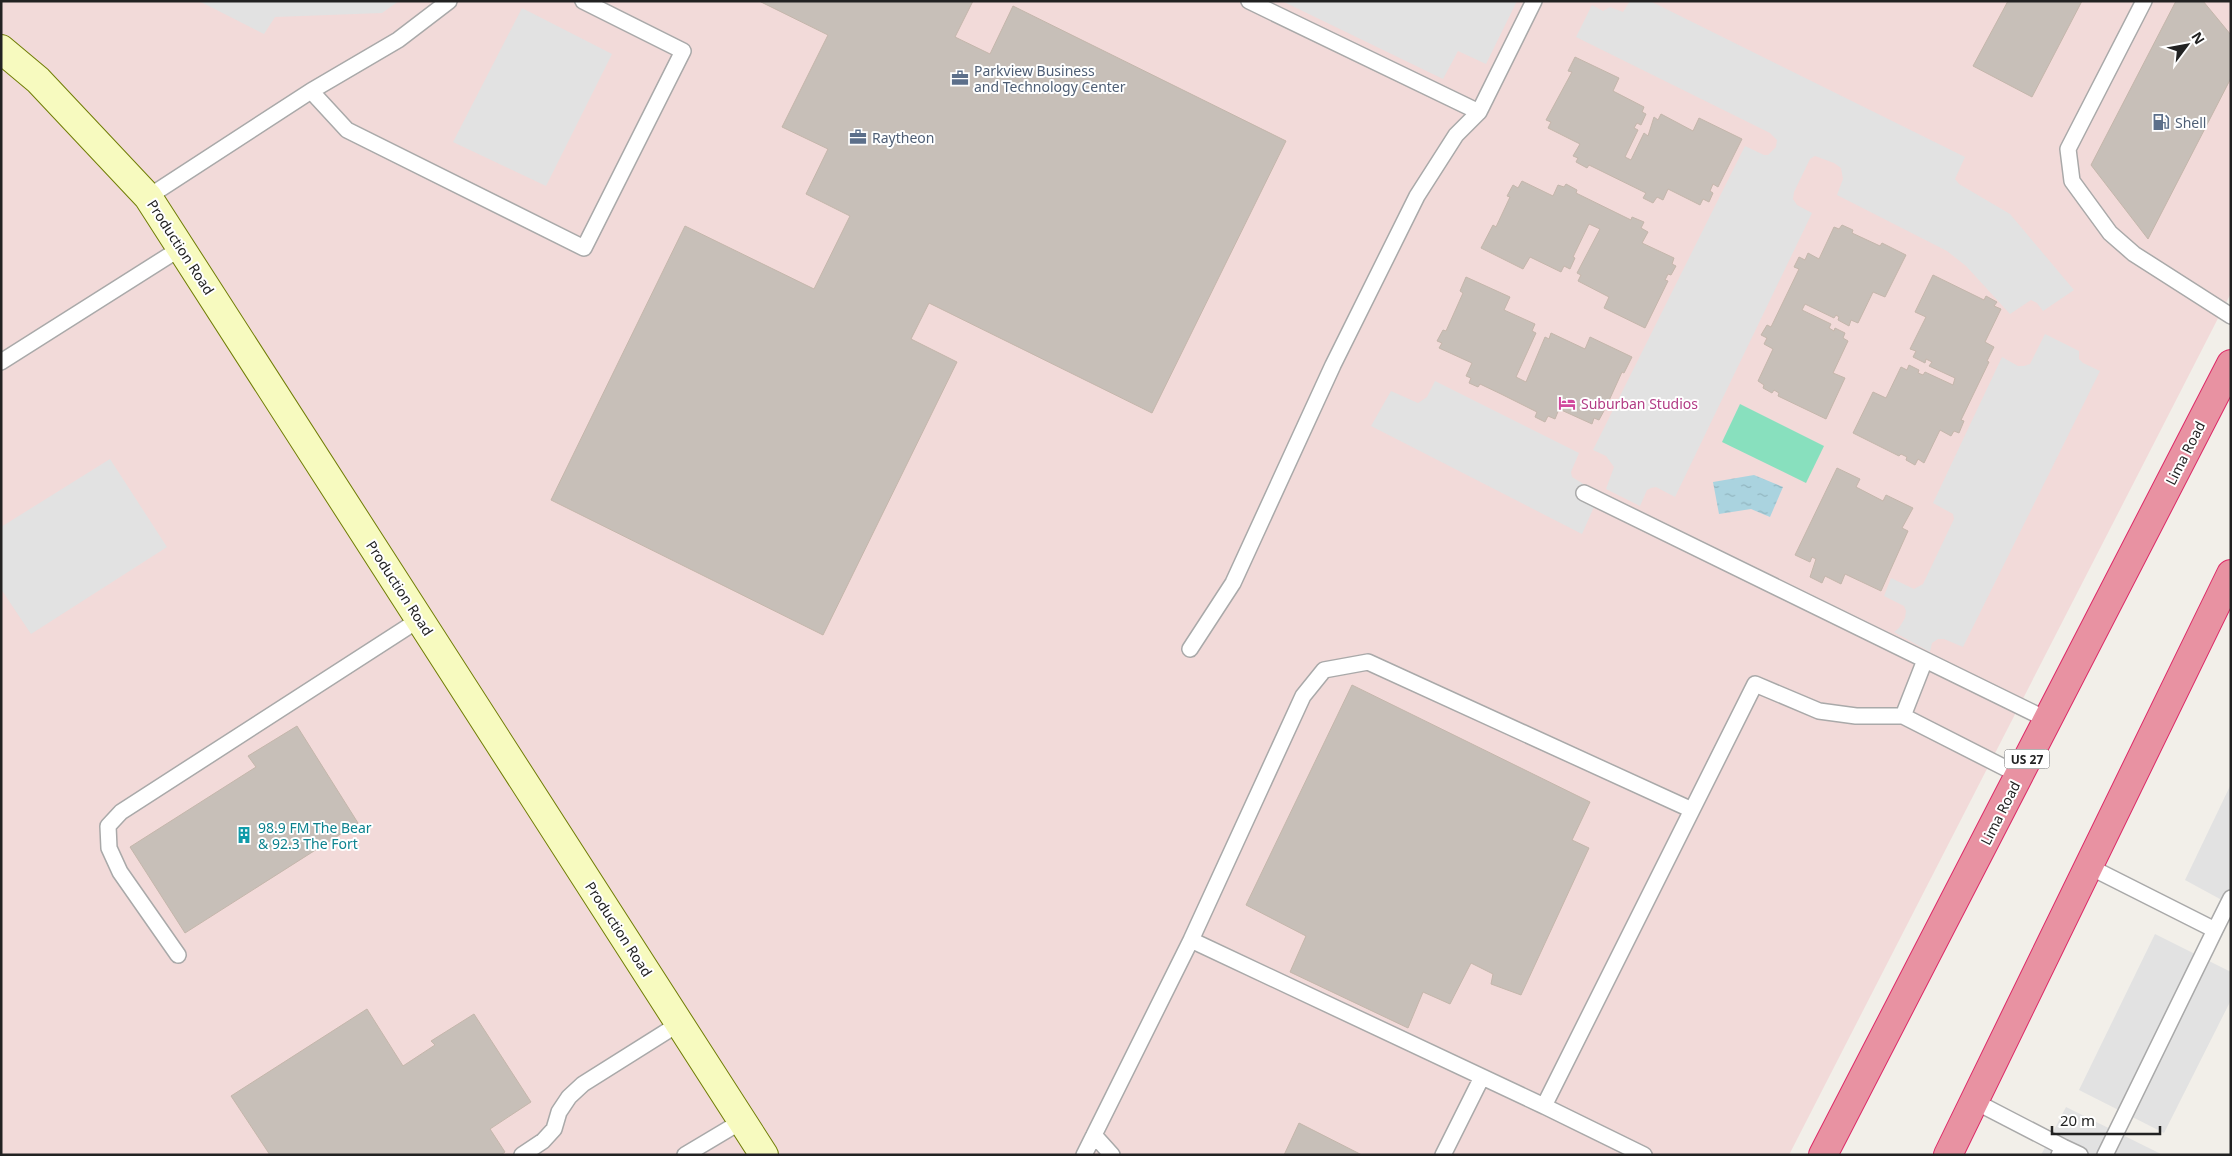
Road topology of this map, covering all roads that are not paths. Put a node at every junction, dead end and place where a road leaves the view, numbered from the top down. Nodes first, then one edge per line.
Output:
1 (449, 1) edge
2 (584, 1) edge
3 (1249, 1) edge
4 (1534, 1) edge
5 (2144, 1) edge
6 (1, 49) edge
7 (311, 91) junction
8 (1479, 112) junction
9 (148, 197) junction
10 (181, 248) junction
11 (2231, 316) edge
12 (1, 362) edge
13 (2231, 364) edge
14 (1584, 493) dead end
15 (2231, 574) edge
16 (420, 619) junction
17 (1190, 649) dead end
18 (1925, 660) junction
19 (1904, 716) junction
20 (2048, 720) junction
21 (2019, 775) junction
22 (1692, 810) junction
23 (2088, 866) junction
24 (2231, 898) edge
25 (2215, 930) junction
26 (1191, 940) junction
27 (178, 955) dead end
28 (680, 1023) junction
29 (1482, 1077) junction
30 (1974, 1101) junction
31 (1544, 1106) junction
32 (742, 1121) junction
33 (1094, 1135) junction
34 (2061, 1151) edge
35 (522, 1155) edge
36 (685, 1155) edge
37 (764, 1155) edge
38 (1084, 1155) edge
39 (1112, 1155) edge
40 (1444, 1155) edge
41 (1644, 1155) edge
42 (1824, 1155) edge
43 (1948, 1155) edge
44 (2080, 1155) edge
45 (2105, 1155) edge

1 - 7 lane
2 - 7 lane
3 - 8 lane
4 - 8 lane
5 - 11 lane
6 - 9 street, Production Road
7 - 9 lane
8 - 17 lane
9 - 10 street, Production Road
10 - 12 lane
10 - 16 street, Production Road
13 - 20 highway, Lima Road / US 27
14 - 18 lane
15 - 23 highway
16 - 27 lane
16 - 28 street, Production Road
18 - 19 lane
18 - 20 lane
19 - 21 lane
19 - 22 lane
20 - 21 highway, Lima Road / US 27
21 - 42 highway, Lima Road / US 27
22 - 26 lane
22 - 31 lane
23 - 25 lane
23 - 30 highway
24 - 25 lane
25 - 45 lane
26 - 29 lane
26 - 33 lane
28 - 32 street, Production Road
28 - 35 lane
29 - 31 lane
29 - 40 lane
30 - 34 lane
30 - 43 highway
31 - 41 lane
32 - 36 lane
32 - 37 street, Production Road
33 - 38 lane
33 - 39 lane
34 - 44 lane

